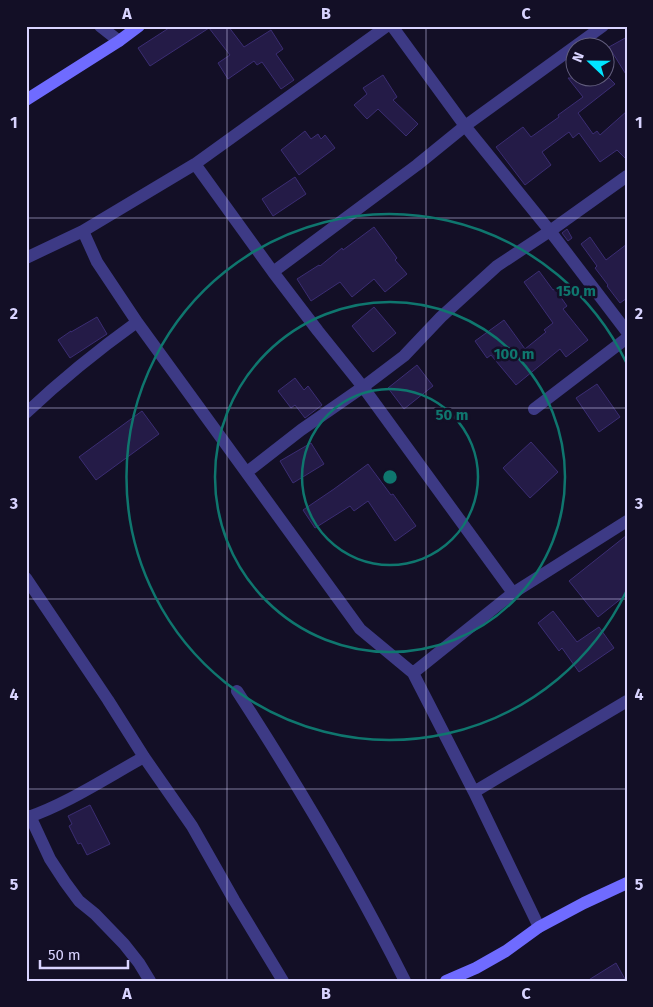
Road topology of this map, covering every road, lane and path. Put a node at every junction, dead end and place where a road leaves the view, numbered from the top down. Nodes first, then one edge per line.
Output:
1 (139, 26) edge
2 (387, 26) edge
3 (392, 26) edge
4 (602, 26) edge
5 (103, 27) edge
6 (118, 41) junction
7 (26, 100) edge
8 (465, 126) junction
9 (195, 164) junction
10 (627, 176) edge
11 (83, 230) junction
12 (550, 232) junction
13 (26, 258) edge
14 (273, 272) junction
15 (137, 322) junction
16 (627, 332) edge
17 (627, 338) edge
18 (363, 387) junction
19 (534, 409) dead end
20 (26, 413) edge
21 (247, 472) junction
22 (627, 521) edge
23 (26, 578) edge
24 (513, 593) junction
25 (413, 673) junction
26 (237, 691) dead end
27 (627, 701) edge
28 (144, 757) junction
29 (474, 792) junction
30 (28, 817) edge
31 (627, 883) edge
32 (539, 927) junction
33 (150, 981) edge
34 (283, 981) edge
35 (405, 981) edge
36 (446, 981) edge

1 - 6 street
2 - 9 street
3 - 8 street
4 - 8 street
5 - 6 street
6 - 7 street
8 - 12 street
8 - 14 street
9 - 11 street
9 - 14 street
10 - 12 street
11 - 13 street
11 - 15 street
12 - 16 street
12 - 18 street
14 - 18 street
15 - 20 street
15 - 21 street
17 - 19 street
18 - 21 street
18 - 24 street
21 - 25 street
22 - 24 street
23 - 28 street
24 - 25 street
25 - 29 street
26 - 35 street
27 - 29 street
28 - 30 street
28 - 34 street
29 - 32 street
30 - 33 street
31 - 32 street
32 - 36 street

